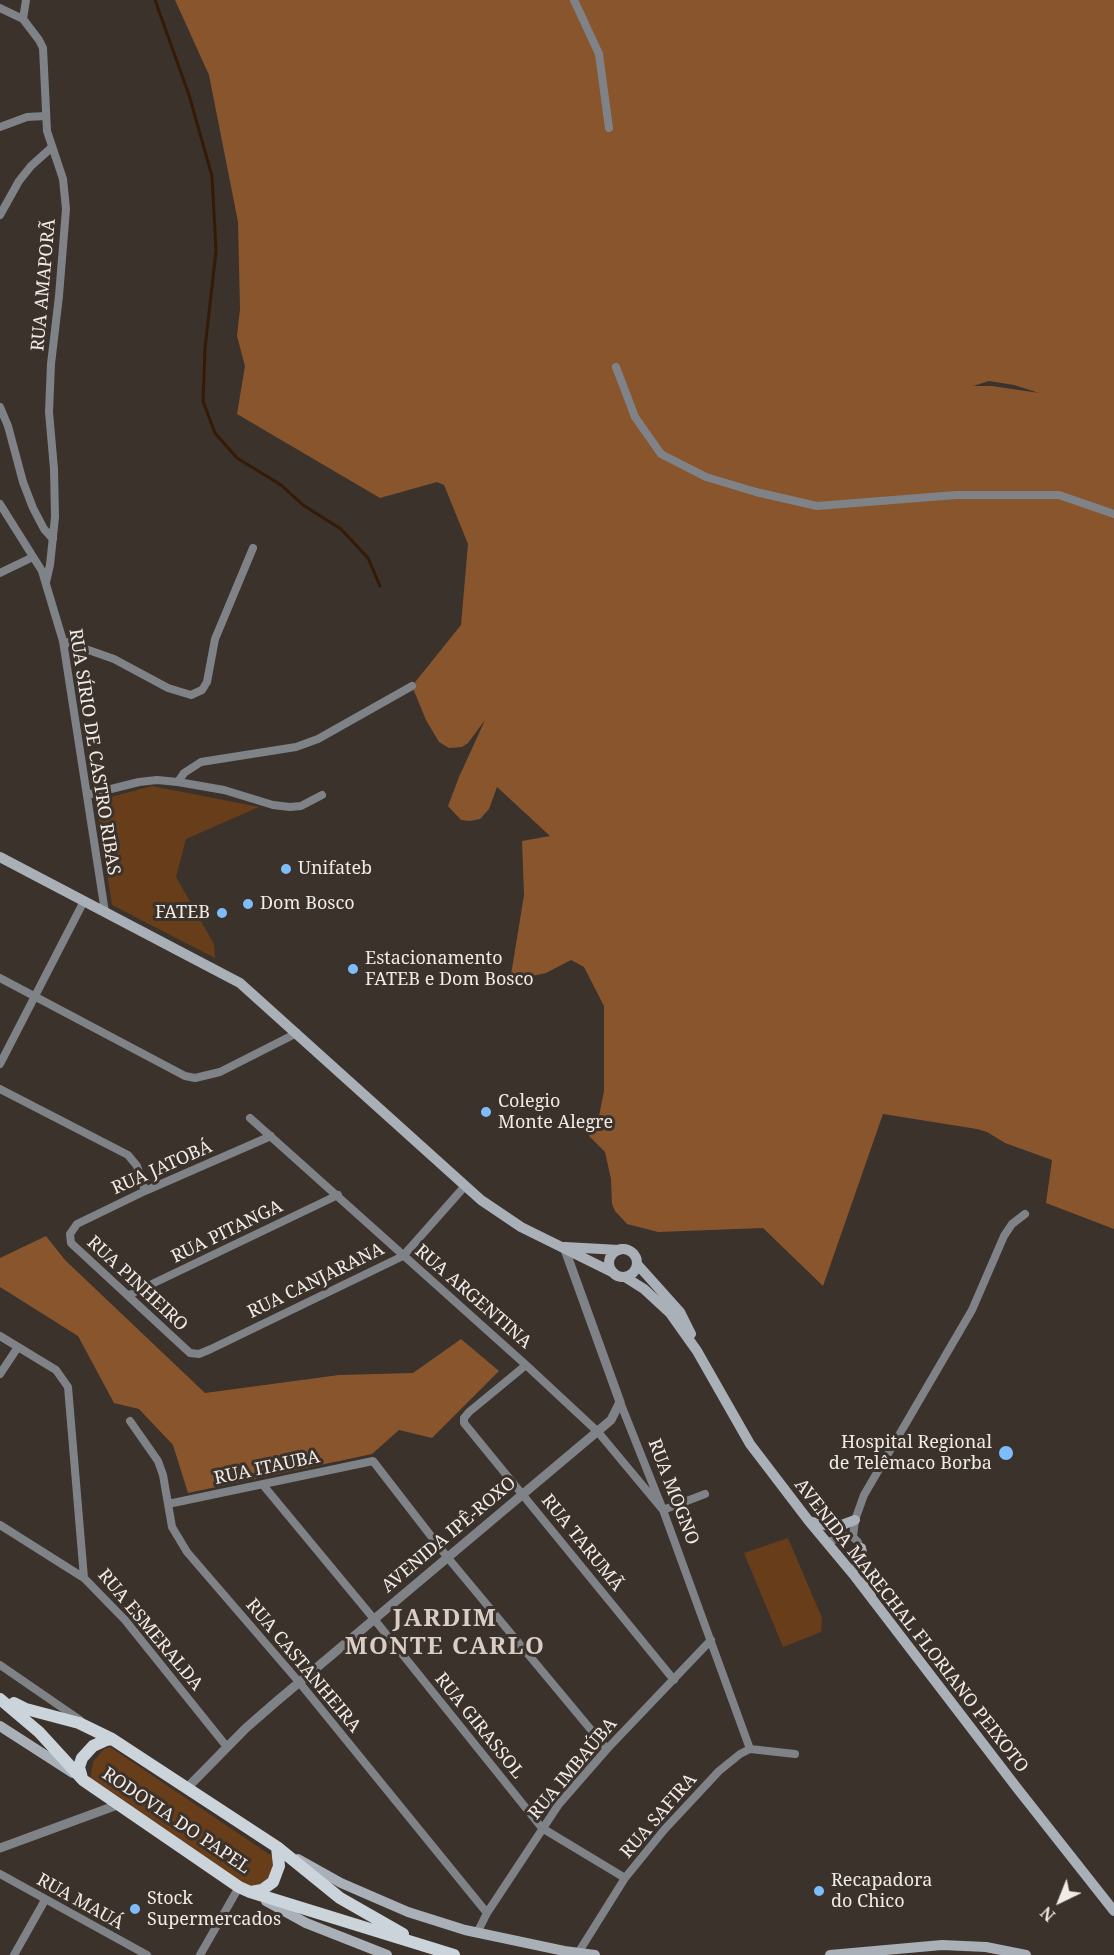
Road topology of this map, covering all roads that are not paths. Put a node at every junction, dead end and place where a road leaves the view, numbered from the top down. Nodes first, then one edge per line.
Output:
1 (26, 0) edge
2 (574, 0) edge
3 (0, 8) edge
4 (23, 19) junction
5 (45, 116) junction
6 (0, 128) edge
7 (609, 128) dead end
8 (51, 148) junction
9 (0, 215) edge
10 (616, 366) dead end
11 (0, 407) edge
12 (0, 504) edge
13 (1114, 514) edge
14 (54, 539) junction
15 (253, 548) dead end
16 (33, 557) junction
17 (0, 573) edge
18 (46, 582) junction
19 (63, 641) junction
20 (412, 686) dead end
21 (178, 782) junction
22 (87, 795) junction
23 (322, 795) dead end
24 (0, 857) edge
25 (84, 901) junction
26 (105, 912) junction
27 (0, 978) edge
28 (34, 997) junction
29 (297, 1033) junction
30 (0, 1064) edge
31 (0, 1089) edge
32 (250, 1118) dead end
33 (271, 1136) junction
34 (465, 1186) junction
35 (145, 1191) junction
36 (338, 1195) junction
37 (1025, 1214) dead end
38 (70, 1234) joint
39 (564, 1247) junction
40 (596, 1248) junction
41 (619, 1250) junction
42 (403, 1256) junction
43 (637, 1264) junction
44 (615, 1273) junction
45 (129, 1295) junction
46 (0, 1336) edge
47 (18, 1347) junction
48 (697, 1351) junction
49 (190, 1353) joint
50 (526, 1365) junction
51 (0, 1374) edge
52 (620, 1402) junction
53 (130, 1421) dead end
54 (598, 1432) junction
55 (263, 1485) junction
56 (705, 1494) dead end
57 (523, 1495) junction
58 (168, 1504) junction
59 (663, 1510) junction
60 (808, 1520) junction
61 (855, 1520) junction
62 (0, 1525) edge
63 (853, 1537) junction
64 (827, 1542) junction
65 (861, 1548) junction
66 (448, 1558) junction
67 (853, 1574) junction
68 (84, 1578) junction
69 (871, 1599) junction
70 (374, 1619) junction
71 (711, 1640) junction
72 (0, 1665) edge
73 (674, 1680) junction
74 (299, 1682) junction
75 (0, 1698) edge
76 (0, 1726) edge
77 (112, 1739) junction
78 (227, 1747) junction
79 (607, 1749) junction
80 (750, 1749) junction
81 (795, 1754) dead end
82 (83, 1780) junction
83 (187, 1788) junction
84 (120, 1804) junction
85 (542, 1828) junction
86 (277, 1847) junction
87 (0, 1848) edge
88 (0, 1874) edge
89 (625, 1878) junction
90 (244, 1889) junction
91 (45, 1900) junction
92 (1114, 1911) edge
93 (487, 1912) junction
94 (477, 1933) junction
95 (428, 1948) junction
96 (578, 1953) junction
97 (14, 1955) edge
98 (147, 1955) edge
99 (200, 1955) edge
100 (387, 1955) edge
101 (453, 1955) edge
102 (595, 1955) edge
103 (830, 1955) edge
104 (1026, 1955) edge

1 - 4 street
2 - 7 street
3 - 4 street
4 - 5 street, RUA AMAPORÃ
5 - 6 street
5 - 8 street, RUA AMAPORÃ
8 - 9 street
8 - 14 street, RUA AMAPORÃ
10 - 13 street
11 - 14 street
12 - 16 street, RUA SÍRIO DE CASTRO RIBAS
14 - 18 street, RUA AMAPORÃ
15 - 19 street
16 - 17 street
16 - 18 street, RUA SÍRIO DE CASTRO RIBAS
18 - 19 street, RUA SÍRIO DE CASTRO RIBAS
19 - 22 street, RUA SÍRIO DE CASTRO RIBAS
20 - 21 street
21 - 22 street
21 - 23 street
22 - 26 street, RUA SÍRIO DE CASTRO RIBAS
24 - 25 main road, AVENIDA MARECHAL FLORIANO PEIXOTO
25 - 26 main road, AVENIDA MARECHAL FLORIANO PEIXOTO
25 - 28 street
26 - 29 main road, AVENIDA MARECHAL FLORIANO PEIXOTO
27 - 28 street
28 - 29 street
28 - 30 street
29 - 34 main road, AVENIDA MARECHAL FLORIANO PEIXOTO
31 - 35 street
32 - 33 street, RUA ARGENTINA
33 - 35 street, RUA JATOBÁ
33 - 36 street, RUA ARGENTINA
34 - 39 main road, AVENIDA MARECHAL FLORIANO PEIXOTO
34 - 42 street, RUA CANJARANA
35 - 38 street, RUA JATOBÁ
36 - 42 street, RUA ARGENTINA
36 - 45 street, RUA PITANGA
37 - 61 street
38 - 45 street, RUA PINHEIRO
39 - 40 main road, AVENIDA MARECHAL FLORIANO PEIXOTO
39 - 44 main road, AVENIDA MARECHAL FLORIANO PEIXOTO
39 - 52 street, RUA MOGNO
40 - 41 main road, AVENIDA MARECHAL FLORIANO PEIXOTO
40 - 44 main road
41 - 43 main road
41 - 44 main road
42 - 49 street, RUA CANJARANA
42 - 50 street, RUA ARGENTINA
43 - 44 main road
43 - 48 main road, AVENIDA MARECHAL FLORIANO PEIXOTO
44 - 48 main road, AVENIDA MARECHAL FLORIANO PEIXOTO
45 - 49 street, RUA PINHEIRO
46 - 47 street
47 - 51 street
47 - 68 street, RUA ESMERALDA
48 - 60 main road, AVENIDA MARECHAL FLORIANO PEIXOTO
50 - 54 street, RUA ARGENTINA
50 - 57 street, RUA TARUMÃ
52 - 54 street, AVENIDA IPÊ-ROXO
52 - 59 street, RUA MOGNO
53 - 58 street, RUA CASTANHEIRA
54 - 57 street, AVENIDA IPÊ-ROXO
54 - 59 street, RUA ARGENTINA
55 - 58 street, RUA ITAUBA
55 - 66 street, RUA ITAUBA
55 - 70 street, RUA GIRASSOL
56 - 59 street
57 - 66 street, AVENIDA IPÊ-ROXO
57 - 73 street, RUA TARUMÃ
58 - 74 street, RUA CASTANHEIRA
59 - 71 street, RUA MOGNO
60 - 61 main road
60 - 64 main road, AVENIDA MARECHAL FLORIANO PEIXOTO
61 - 63 street
62 - 68 street
63 - 64 street
63 - 65 street
64 - 67 main road, AVENIDA MARECHAL FLORIANO PEIXOTO
65 - 67 street
65 - 69 main road
66 - 70 street, AVENIDA IPÊ-ROXO
66 - 79 street
67 - 69 main road, AVENIDA MARECHAL FLORIANO PEIXOTO
68 - 78 street, RUA ESMERALDA
69 - 92 main road, AVENIDA MARECHAL FLORIANO PEIXOTO
70 - 74 street, AVENIDA IPÊ-ROXO
70 - 85 street, RUA GIRASSOL
71 - 73 street, RUA IMBAÚBA
71 - 80 street, RUA MOGNO
72 - 77 street
73 - 79 street, RUA IMBAÚBA
74 - 78 street, AVENIDA IPÊ-ROXO
74 - 93 street, RUA CASTANHEIRA
75 - 77 main road, RODOVIA DO PAPEL
75 - 82 main road, RODOVIA DO PAPEL
76 - 82 main road
77 - 82 main road
77 - 83 main road, RODOVIA DO PAPEL
78 - 83 street, AVENIDA IPÊ-ROXO
79 - 85 street, RUA IMBAÚBA
80 - 81 street
80 - 89 street, RUA SAFIRA
82 - 84 main road, RODOVIA DO PAPEL
83 - 86 main road, RODOVIA DO PAPEL
84 - 87 street
84 - 90 main road, RODOVIA DO PAPEL
85 - 89 street, RUA GIRASSOL
85 - 93 street, RUA IMBAÚBA
86 - 90 main road
86 - 94 main road
86 - 95 main road, RODOVIA DO PAPEL
88 - 91 street, RUA MAUÁ
89 - 96 street, RUA SAFIRA
90 - 95 main road, RODOVIA DO PAPEL
90 - 99 street
90 - 100 main road
91 - 97 street
91 - 98 street, RUA MAUÁ
93 - 94 street, RUA IMBAÚBA
94 - 96 main road
95 - 101 main road, RODOVIA DO PAPEL
96 - 102 main road
103 - 104 main road

